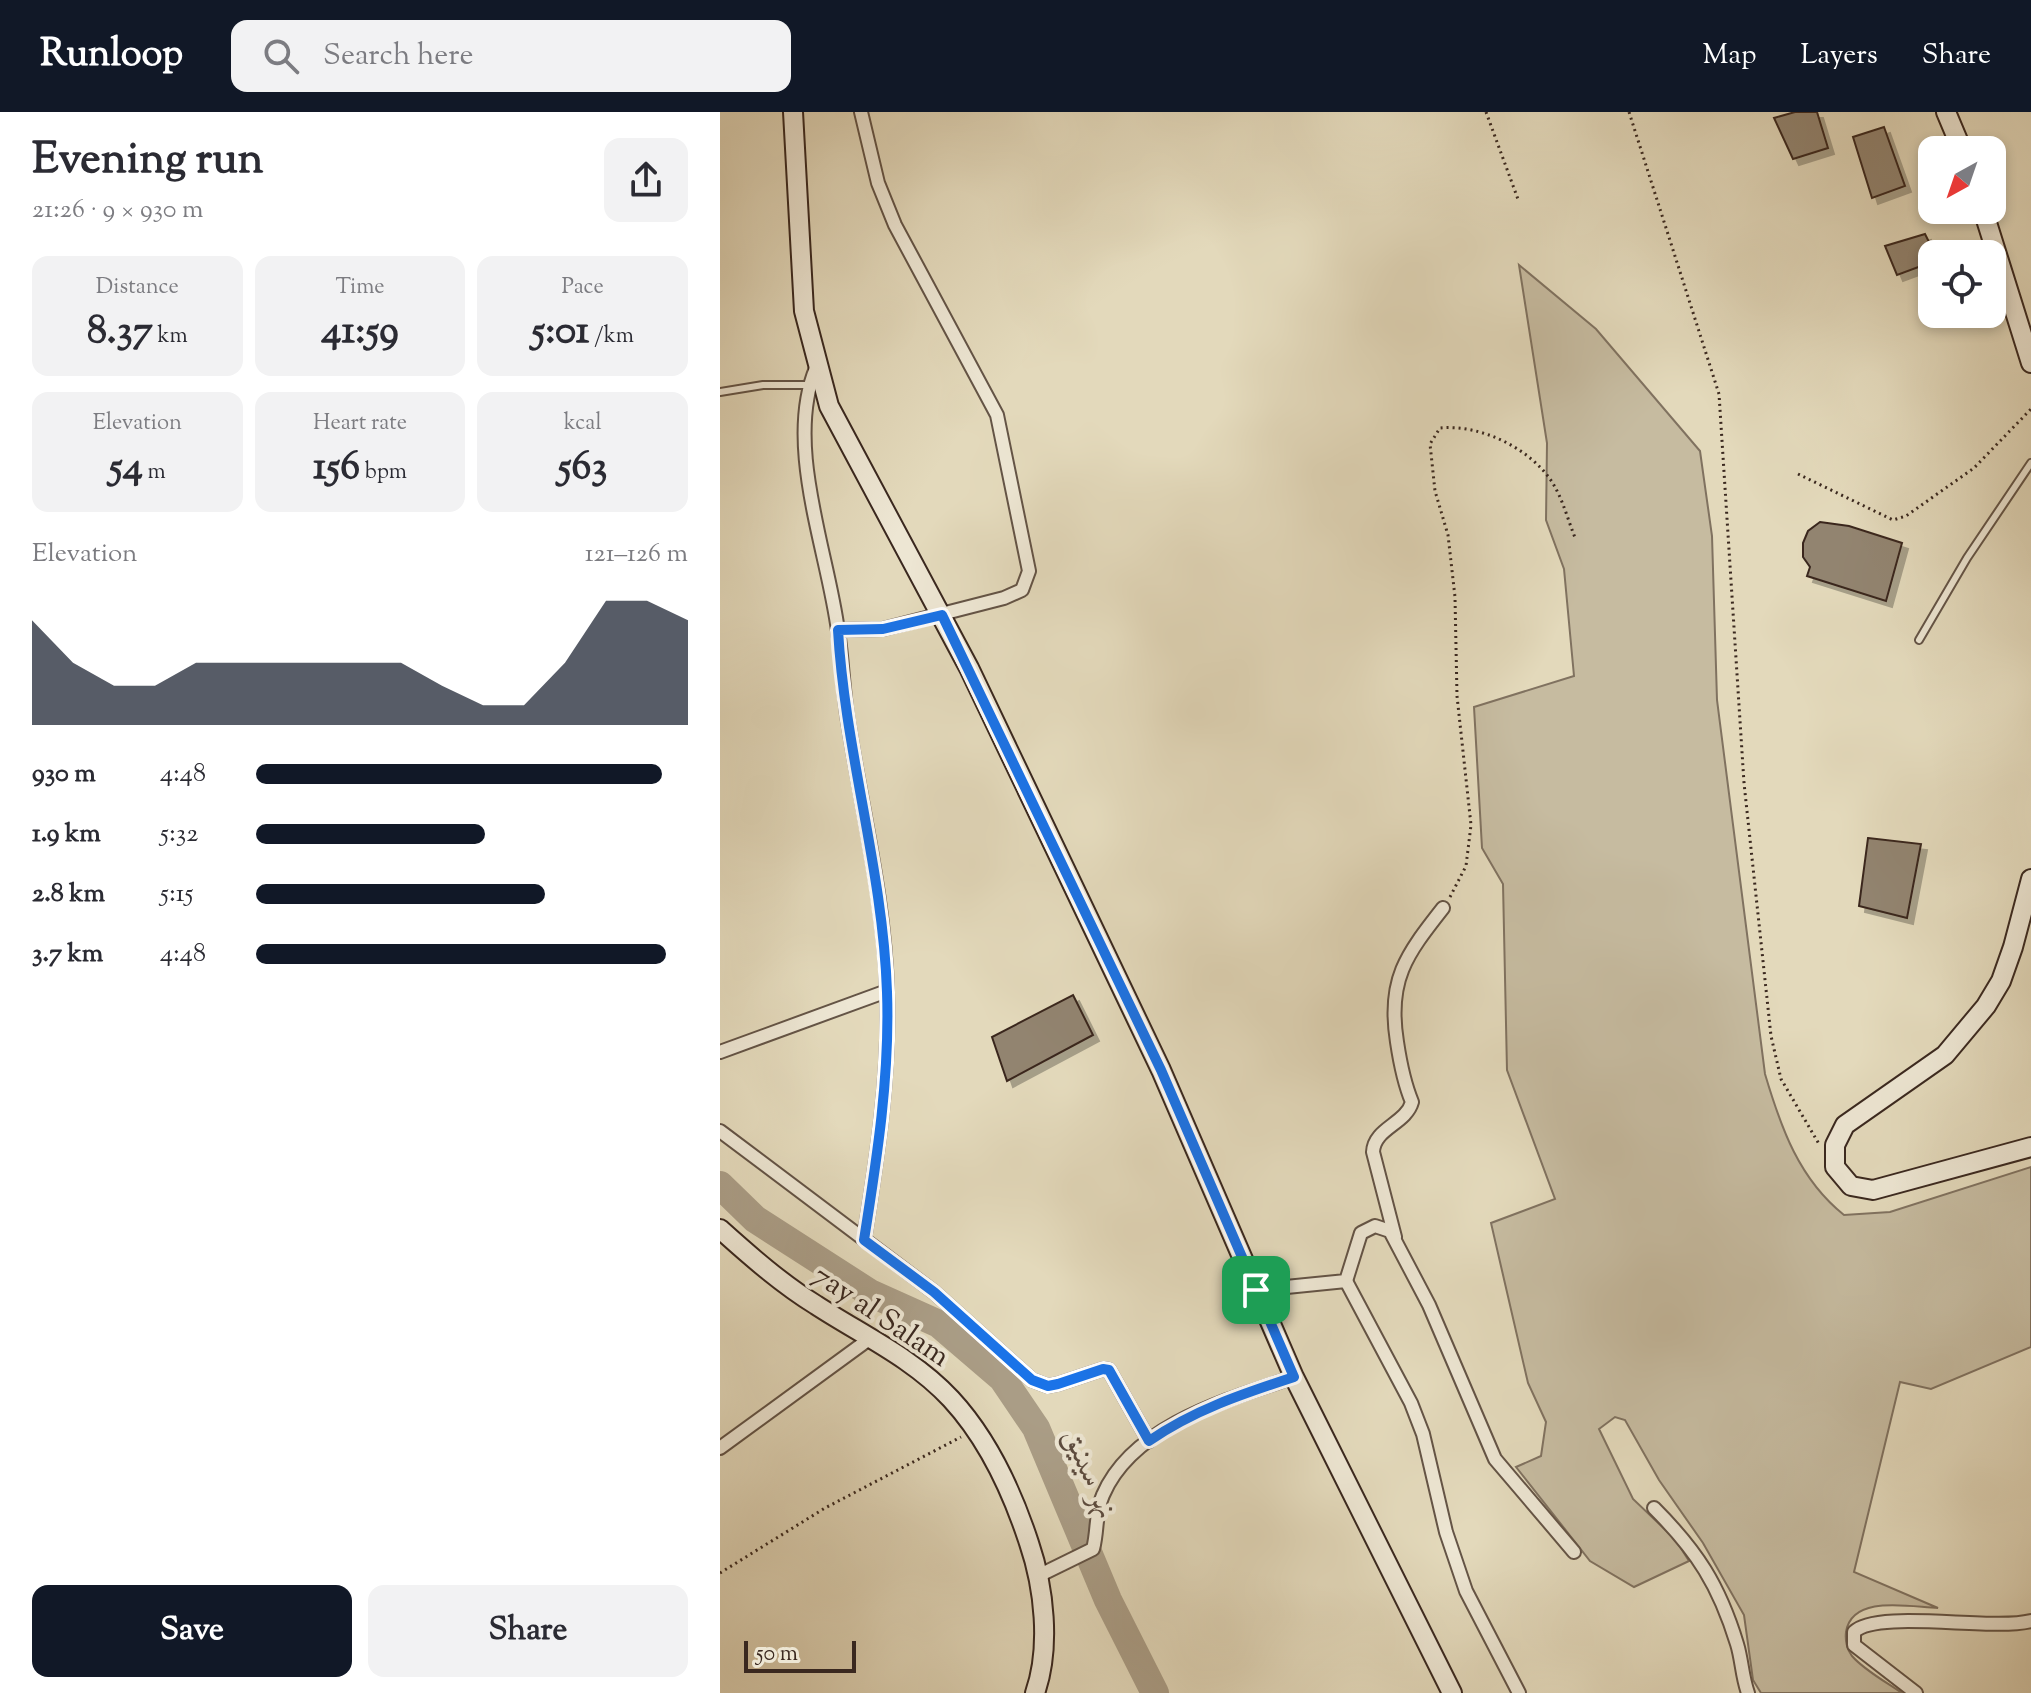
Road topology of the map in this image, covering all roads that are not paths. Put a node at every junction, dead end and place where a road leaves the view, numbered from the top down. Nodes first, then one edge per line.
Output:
1 (793, 112) edge
2 (861, 112) edge
3 (1946, 112) edge
4 (1956, 136) edge
5 (1988, 224) edge
6 (2026, 331) edge
7 (2031, 363) edge
8 (813, 376) junction
9 (720, 392) edge
10 (2031, 463) edge
11 (942, 615) junction
12 (838, 630) junction
13 (1919, 640) dead end
14 (2031, 879) edge
15 (1443, 908) road end
16 (887, 991) junction
17 (720, 1052) edge
18 (720, 1131) edge
19 (2031, 1147) edge
20 (720, 1229) edge
21 (1395, 1238) junction
22 (864, 1240) junction
23 (1346, 1281) junction
24 (1256, 1290) junction
25 (872, 1337) junction
26 (1294, 1377) junction
27 (1149, 1441) junction
28 (720, 1448) edge
29 (1654, 1508) dead end
30 (1574, 1552) dead end
31 (1040, 1575) junction
32 (2031, 1621) edge
33 (1035, 1693) edge
34 (1452, 1693) edge
35 (1519, 1693) edge
36 (1748, 1693) edge
37 (1916, 1693) edge

1 - 8 street
2 - 11 street
3 - 4 street
5 - 6 street
6 - 7 street
8 - 9 lane
8 - 11 street
8 - 12 street
10 - 13 lane
11 - 12 street
11 - 24 street
12 - 16 street
14 - 19 street
15 - 21 street
16 - 17 street
16 - 22 street
18 - 22 street
20 - 25 street, 7ay al Salam
21 - 23 street
21 - 30 street
22 - 27 street
23 - 24 street
23 - 35 street
24 - 26 street
25 - 28 street
25 - 31 street, 7ay al Salam
26 - 27 street
26 - 34 street
27 - 31 street
29 - 36 street
31 - 33 street, 7ay al Salam
32 - 37 street

